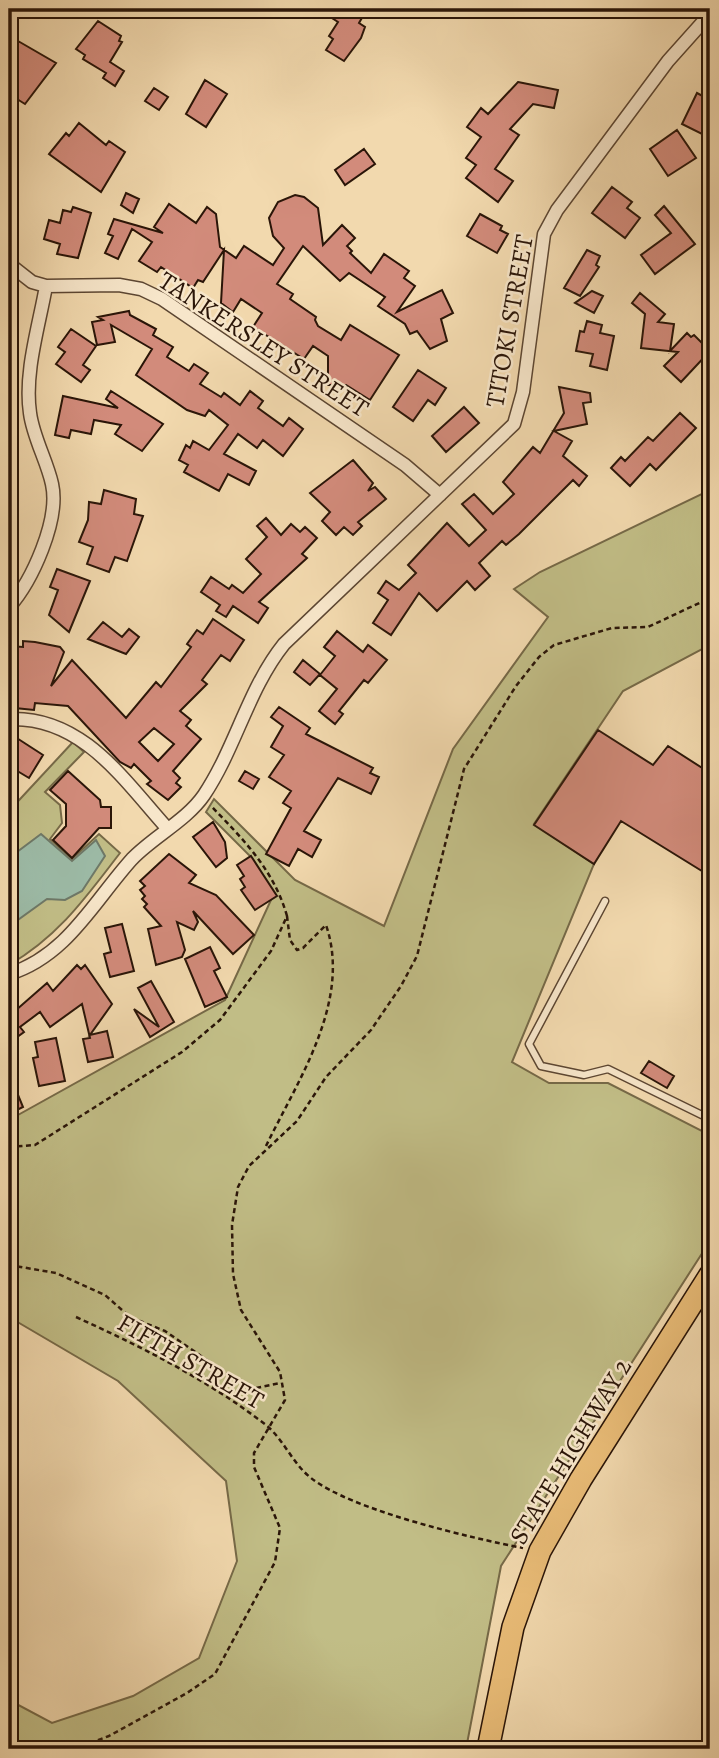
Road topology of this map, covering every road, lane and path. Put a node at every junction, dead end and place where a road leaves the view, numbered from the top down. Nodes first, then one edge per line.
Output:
1 (710, 14) edge
2 (9, 264) edge
3 (46, 286) junction
4 (440, 495) junction
5 (710, 598) edge
6 (9, 607) edge
7 (9, 719) edge
8 (202, 798) junction
9 (167, 828) junction
10 (606, 901) dead end
11 (287, 916) junction
12 (9, 974) edge
13 (710, 1119) edge
14 (9, 1147) edge
15 (264, 1149) junction
16 (9, 1265) edge
17 (710, 1275) edge
18 (76, 1317) dead end
19 (281, 1382) junction
20 (269, 1427) junction
21 (507, 1545) dead end
22 (9, 1745) edge
23 (26, 1749) edge
24 (74, 1749) edge
25 (488, 1749) edge

1 - 4 street, TITOKI STREET
2 - 3 street, TANKERSLEY STREET
3 - 4 street, TANKERSLEY STREET
3 - 6 street
4 - 8 street, TITOKI STREET
5 - 15 path
7 - 9 street
8 - 9 street, TITOKI STREET
8 - 11 path
9 - 12 street, TITOKI STREET
10 - 13 lane
11 - 14 path
11 - 15 path
15 - 19 path
16 - 19 path
17 - 25 highway, STATE HIGHWAY 2
18 - 20 path, FIFTH STREET
19 - 20 path
20 - 21 path, FIFTH STREET
20 - 24 path
22 - 23 path

